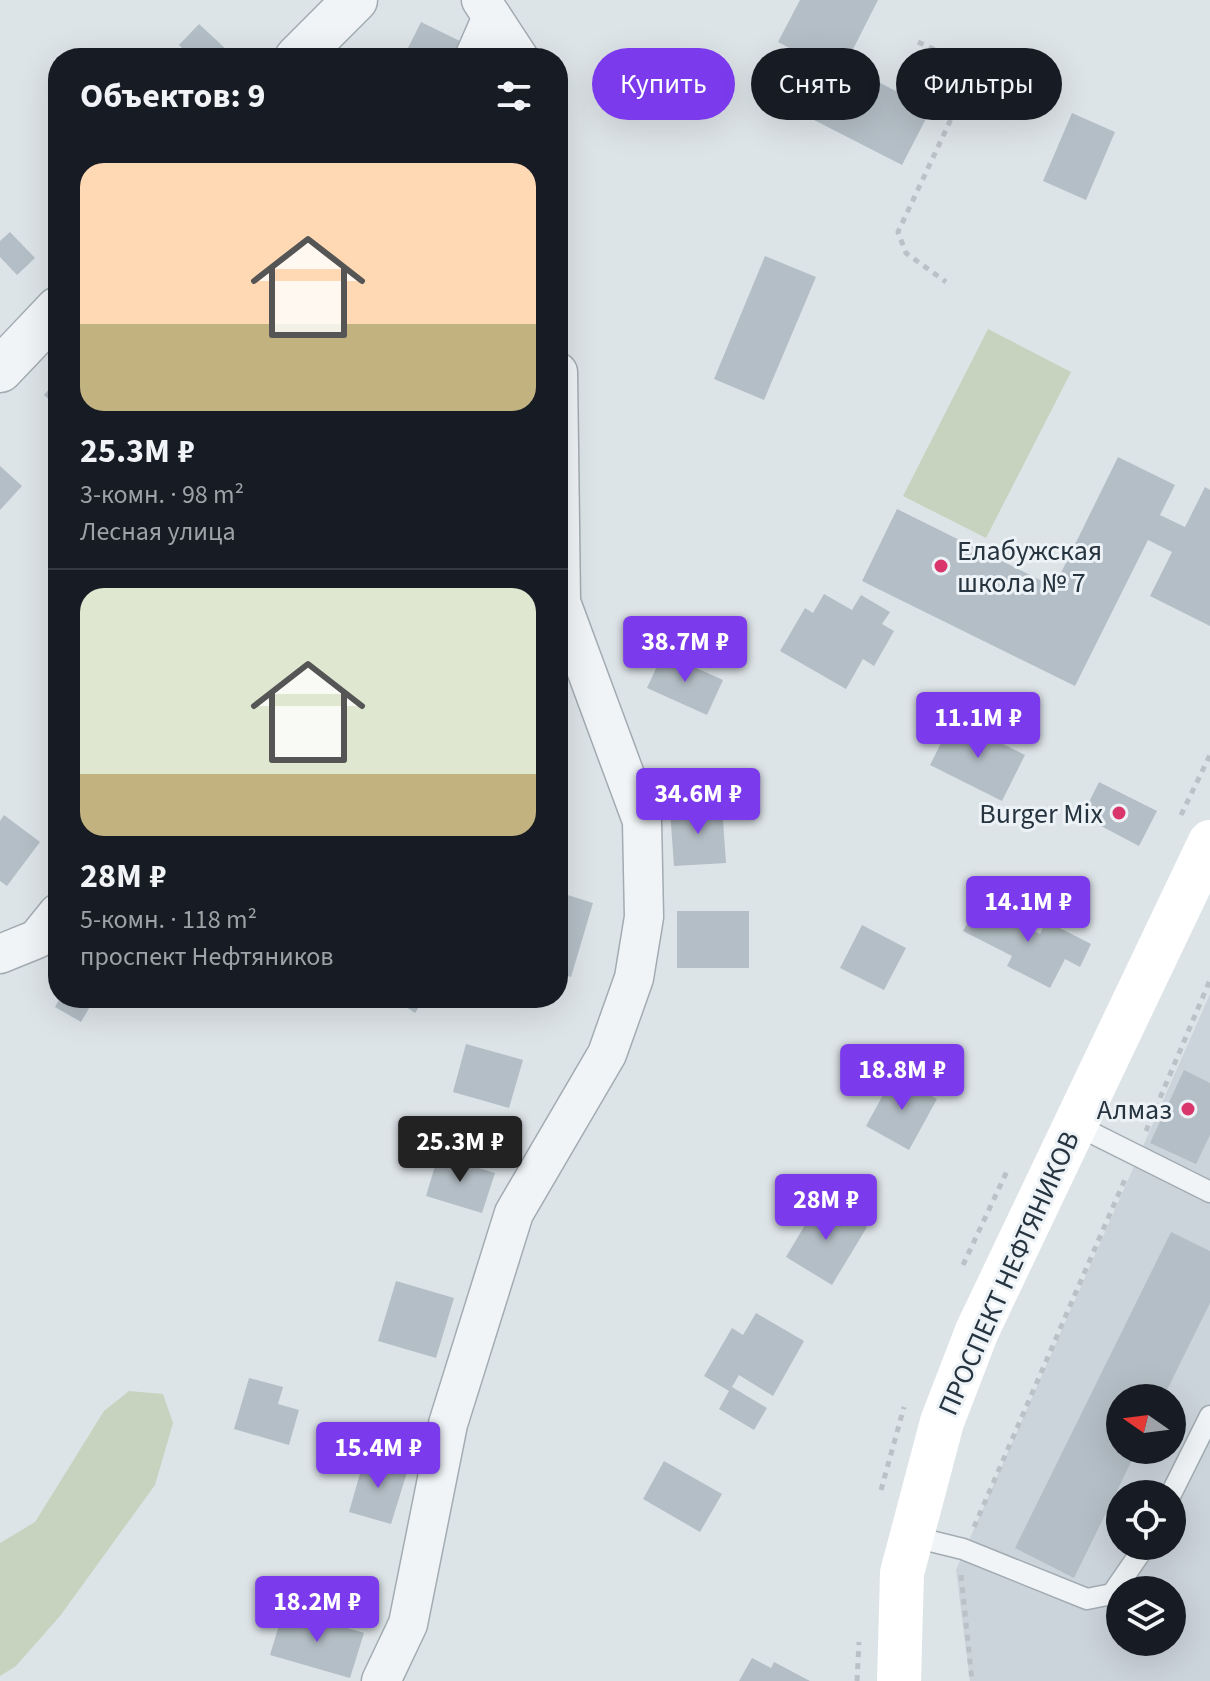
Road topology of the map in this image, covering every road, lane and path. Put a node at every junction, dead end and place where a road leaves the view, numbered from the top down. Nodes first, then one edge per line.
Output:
1 (355, 0) edge
2 (487, 9) edge
3 (918, 42) dead end
4 (307, 48) edge
5 (477, 48) edge
6 (512, 48) edge
7 (946, 282) dead end
8 (48, 320) edge
9 (0, 370) edge
10 (568, 621) edge
11 (1210, 842) edge
12 (48, 925) edge
13 (0, 954) edge
14 (1210, 980) edge
15 (1074, 1124) junction
16 (1135, 1155) junction
17 (1210, 1192) edge
18 (1210, 1416) edge
19 (1178, 1480) edge
20 (910, 1536) junction
21 (963, 1549) junction
22 (1135, 1560) edge
23 (381, 1681) edge
24 (899, 1681) edge
25 (972, 1681) edge

1 - 4 street
2 - 5 street
2 - 6 street
3 - 7 path
8 - 9 street
10 - 23 street
11 - 15 main road, ПРОСПЕКТ НЕФТЯНИКОВ
12 - 13 street
14 - 16 path
15 - 16 lane
15 - 20 main road, ПРОСПЕКТ НЕФТЯНИКОВ
16 - 17 lane
16 - 21 path
18 - 19 lane
20 - 21 lane
20 - 24 main road, ПРОСПЕКТ НЕФТЯНИКОВ
21 - 22 lane
21 - 25 path

